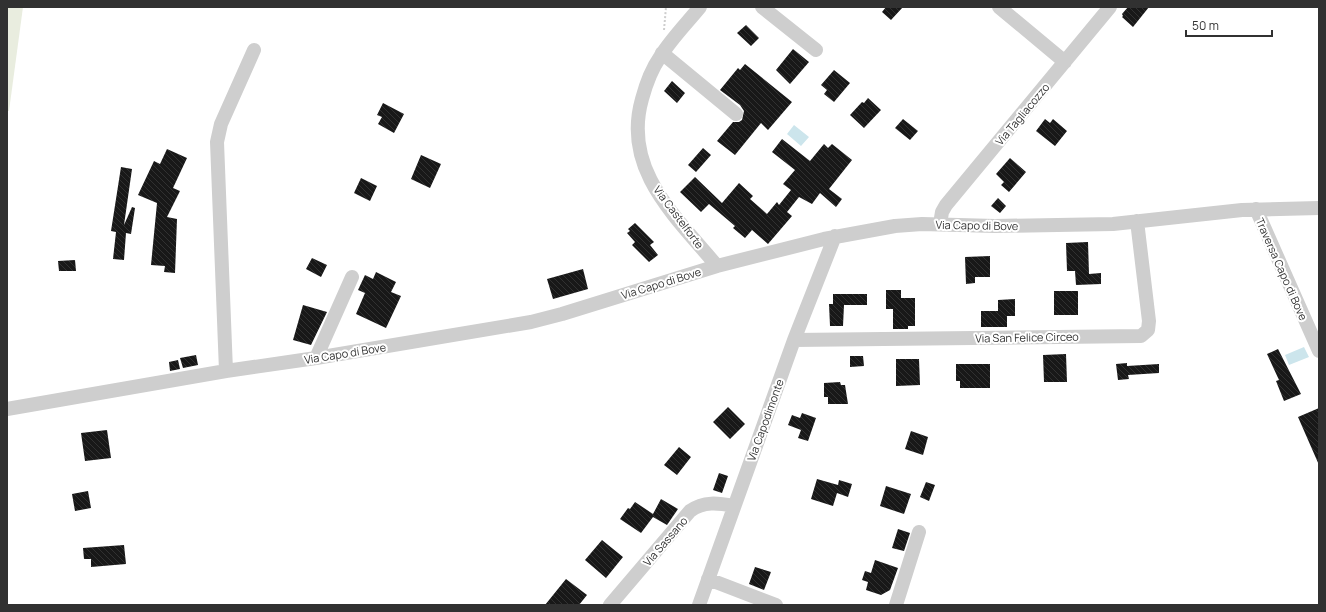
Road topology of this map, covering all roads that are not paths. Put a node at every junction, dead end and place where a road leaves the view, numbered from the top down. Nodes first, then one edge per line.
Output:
1 (700, 7) edge
2 (762, 7) edge
3 (999, 7) edge
4 (1110, 7) edge
5 (254, 50) dead end
6 (816, 50) dead end
7 (662, 53) junction
8 (1065, 62) junction
9 (736, 114) dead end
10 (1319, 208) edge
11 (1256, 209) junction
12 (1137, 222) junction
13 (940, 224) junction
14 (835, 236) junction
15 (717, 266) junction
16 (352, 277) dead end
17 (794, 340) junction
18 (1319, 351) edge
19 (316, 358) junction
20 (226, 371) junction
21 (7, 408) edge
22 (734, 506) junction
23 (919, 532) dead end
24 (708, 579) junction
25 (610, 605) edge
26 (699, 605) edge
27 (776, 605) edge
28 (896, 605) edge

1 - 7 street, Via Castelforte
2 - 6 street
3 - 8 street
4 - 8 street, Via Tagliacozzo
5 - 20 street
7 - 9 street
7 - 15 street, Via Castelforte
8 - 13 street, Via Tagliacozzo
10 - 11 street, Via Capo di Bove
11 - 12 street, Via Capo di Bove
11 - 18 street, Traversa Capo di Bove
12 - 13 street, Via Capo di Bove
12 - 17 street, Via San Felice Circeo
13 - 14 street, Via Capo di Bove
14 - 15 street, Via Capo di Bove
14 - 17 street, Via Capodimonte
15 - 19 street, Via Capo di Bove
16 - 19 street
17 - 22 street, Via Capodimonte
19 - 20 street, Via Capo di Bove
20 - 21 street, Via Capo di Bove
22 - 24 street, Via Capodimonte
22 - 25 street, Via Sassano
23 - 28 street
24 - 26 street, Via Capodimonte
24 - 27 street

